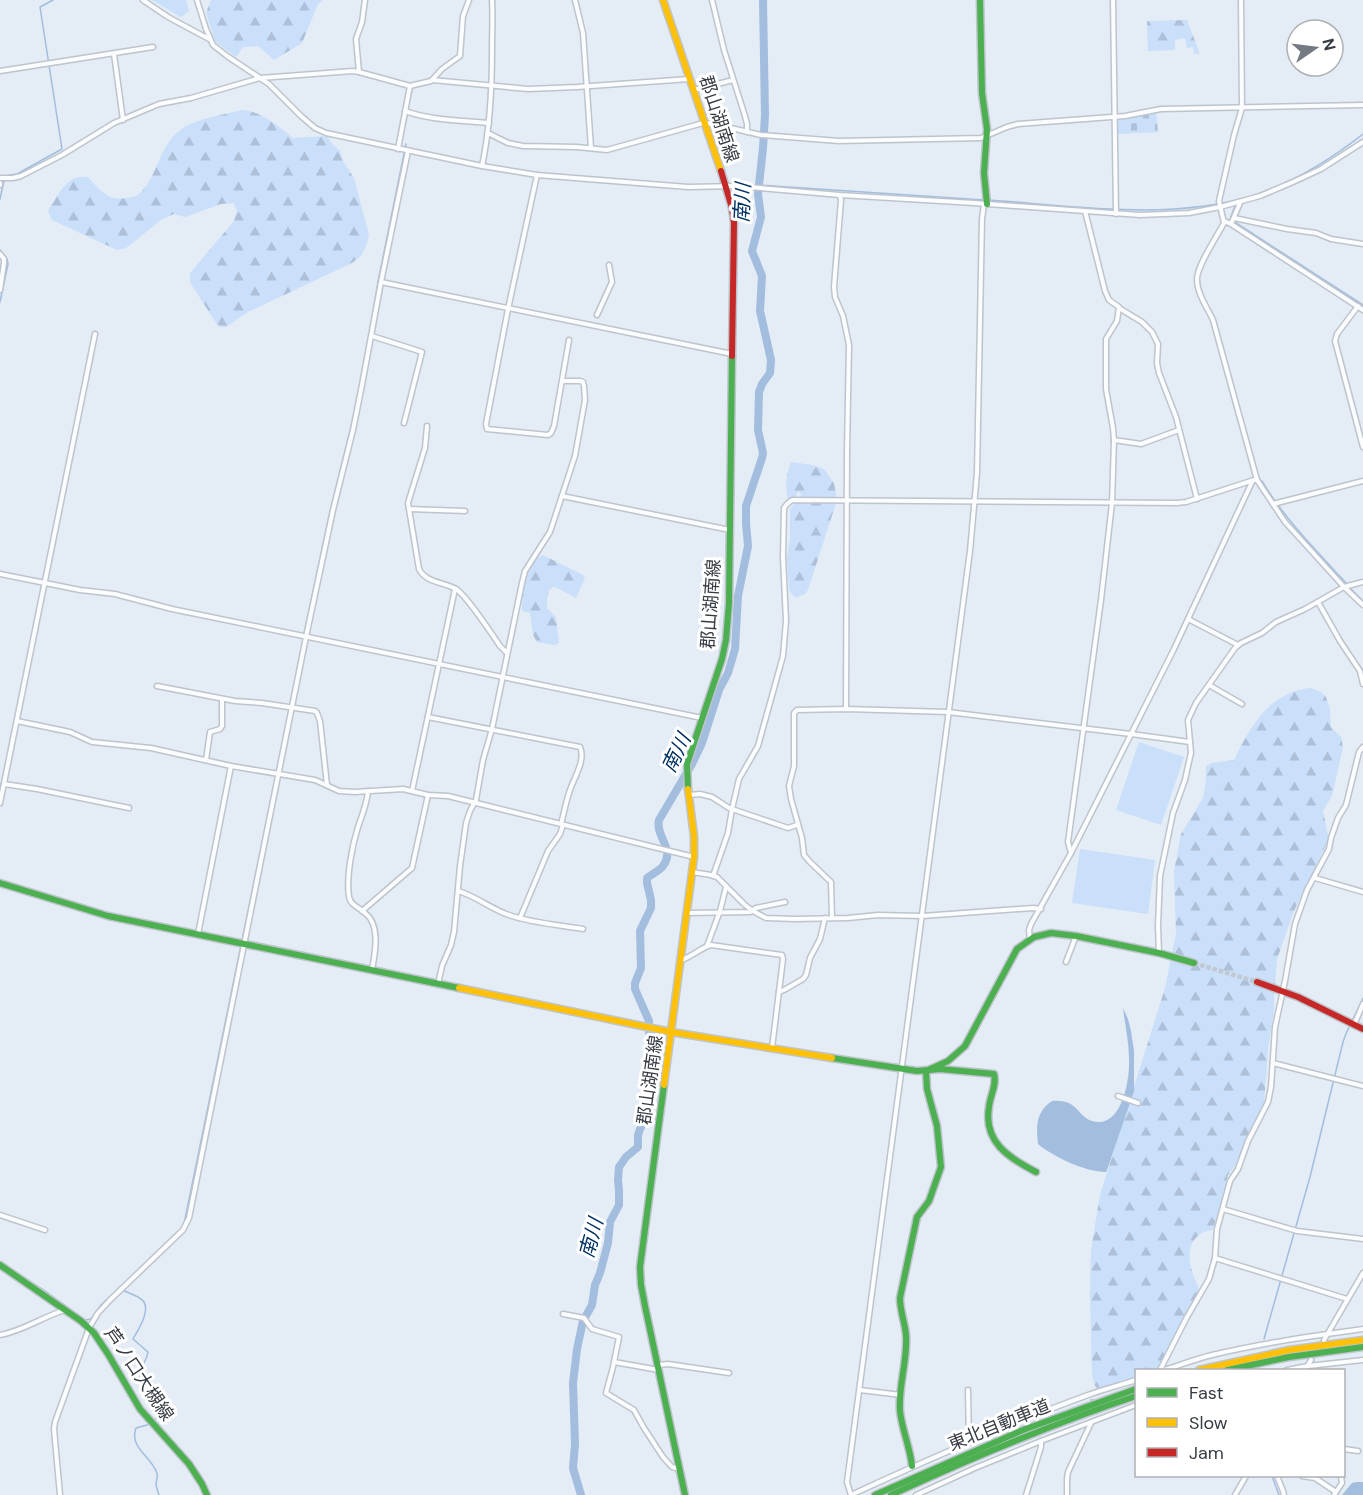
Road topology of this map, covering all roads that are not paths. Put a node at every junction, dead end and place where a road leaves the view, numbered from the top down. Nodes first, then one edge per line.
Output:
1 (143, 0) edge
2 (197, 0) edge
3 (365, 0) edge
4 (469, 0) edge
5 (492, 0) edge
6 (575, 0) edge
7 (663, 0) edge
8 (712, 0) edge
9 (980, 0) edge
10 (1113, 0) edge
11 (1241, 0) edge
12 (211, 40) junction
13 (153, 47) dead end
14 (114, 54) junction
15 (0, 70) edge
16 (359, 72) junction
17 (260, 78) junction
18 (690, 79) junction
19 (432, 80) junction
20 (733, 80) junction
21 (491, 85) junction
22 (410, 86) junction
23 (586, 86) junction
24 (694, 90) junction
25 (1363, 105) edge
26 (1242, 108) junction
27 (405, 111) junction
28 (1115, 117) junction
29 (123, 120) junction
30 (489, 123) junction
31 (705, 124) junction
32 (488, 133) junction
33 (747, 133) junction
34 (986, 136) junction
35 (1363, 142) edge
36 (591, 148) junction
37 (398, 149) junction
38 (408, 151) junction
39 (482, 166) junction
40 (537, 175) junction
41 (0, 178) edge
42 (726, 188) junction
43 (840, 195) junction
44 (1240, 202) junction
45 (986, 204) junction
46 (1220, 204) junction
47 (1085, 211) junction
48 (1116, 211) junction
49 (1234, 218) junction
50 (1224, 221) junction
51 (1231, 224) junction
52 (1363, 244) edge
53 (0, 254) edge
54 (609, 265) dead end
55 (381, 282) junction
56 (0, 290) edge
57 (1358, 306) junction
58 (1119, 307) junction
59 (508, 309) junction
60 (1363, 309) edge
61 (597, 315) dead end
62 (95, 334) dead end
63 (372, 336) junction
64 (569, 340) dead end
65 (732, 354) junction
66 (562, 381) junction
67 (404, 423) dead end
68 (427, 426) dead end
69 (1179, 430) junction
70 (1114, 440) junction
71 (1363, 447) edge
72 (1254, 480) junction
73 (1363, 481) edge
74 (562, 496) junction
75 (1197, 499) junction
76 (847, 500) junction
77 (975, 501) junction
78 (1112, 503) junction
79 (1273, 504) junction
80 (409, 509) junction
81 (465, 511) dead end
82 (730, 530) junction
83 (0, 574) edge
84 (1363, 582) edge
85 (45, 583) junction
86 (1344, 588) junction
87 (455, 589) junction
88 (1318, 602) junction
89 (1363, 605) edge
90 (1188, 620) junction
91 (306, 637) junction
92 (1238, 645) junction
93 (508, 654) junction
94 (439, 664) junction
95 (503, 678) junction
96 (1363, 684) edge
97 (1209, 685) junction
98 (158, 686) dead end
99 (222, 699) junction
100 (1242, 704) dead end
101 (292, 708) junction
102 (846, 709) junction
103 (948, 712) junction
104 (428, 717) junction
105 (703, 718) junction
106 (17, 721) junction
107 (1083, 728) junction
108 (492, 729) junction
109 (1131, 734) junction
110 (1190, 742) junction
111 (1363, 747) edge
112 (1361, 753) edge
113 (206, 760) junction
114 (231, 766) junction
115 (279, 774) junction
116 (4, 784) junction
117 (328, 785) junction
118 (368, 791) junction
119 (412, 791) junction
120 (428, 795) junction
121 (689, 795) junction
122 (0, 803) edge
123 (475, 803) junction
124 (129, 808) dead end
125 (732, 809) junction
126 (562, 824) junction
127 (797, 825) junction
128 (1071, 853) junction
129 (694, 857) junction
130 (692, 872) junction
131 (713, 876) junction
132 (1314, 878) junction
133 (0, 883) edge
134 (726, 886) junction
135 (458, 891) junction
136 (1363, 892) edge
137 (785, 902) dead end
138 (1041, 909) junction
139 (362, 910) junction
140 (753, 911) junction
141 (687, 913) junction
142 (720, 913) junction
143 (922, 916) junction
144 (520, 918) junction
145 (825, 918) junction
146 (832, 918) junction
147 (583, 930) dead end
148 (198, 934) junction
149 (1076, 936) junction
150 (1030, 940) junction
151 (244, 944) junction
152 (707, 946) junction
153 (1159, 953) junction
154 (681, 960) junction
155 (1066, 962) dead end
156 (1194, 963) tunnel mouth
157 (372, 970) junction
158 (1257, 982) tunnel mouth
159 (438, 984) junction
160 (1283, 990) junction
161 (779, 992) junction
162 (1363, 1004) edge
163 (1354, 1024) junction
164 (1363, 1029) edge
165 (671, 1032) junction
166 (772, 1048) junction
167 (1273, 1063) junction
168 (902, 1069) junction
169 (926, 1071) junction
170 (1363, 1086) edge
171 (1118, 1096) dead end
172 (1138, 1103) dead end
173 (1036, 1172) dead end
174 (1222, 1209) junction
175 (0, 1215) edge
176 (45, 1230) dead end
177 (1363, 1239) edge
178 (1215, 1258) junction
179 (0, 1265) edge
180 (1363, 1273) edge
181 (1347, 1299) junction
182 (65, 1310) junction
183 (563, 1314) dead end
184 (89, 1328) junction
185 (1363, 1329) edge
186 (1328, 1333) junction
187 (0, 1335) edge
188 (1324, 1340) dead end
189 (1363, 1340) edge
190 (1363, 1347) edge
191 (1311, 1360) dead end
192 (1363, 1360) edge
193 (614, 1362) junction
194 (658, 1368) junction
195 (1306, 1368) edge
196 (1163, 1369) edge
197 (1169, 1369) edge
198 (1207, 1369) edge
199 (1236, 1369) edge
200 (729, 1373) dead end
201 (1135, 1381) edge
202 (968, 1389) dead end
203 (860, 1390) junction
204 (1135, 1390) edge
205 (901, 1395) junction
206 (1135, 1397) edge
207 (1135, 1407) edge
208 (1094, 1420) junction
209 (1041, 1441) junction
210 (969, 1442) junction
211 (1345, 1449) edge
212 (1358, 1451) dead end
213 (912, 1466) junction
214 (679, 1469) junction
215 (1245, 1477) edge
216 (1277, 1477) edge
217 (1308, 1477) edge
218 (1341, 1477) edge
219 (1335, 1493) edge
220 (60, 1495) edge
221 (207, 1495) edge
222 (685, 1495) edge
223 (850, 1495) edge
224 (875, 1495) edge
225 (891, 1495) edge
226 (916, 1495) edge
227 (1026, 1495) edge
228 (1067, 1495) edge
229 (1235, 1495) edge
230 (1284, 1495) edge

1 - 12 street
2 - 12 street
3 - 16 street
4 - 19 street
5 - 21 street
6 - 23 street
7 - 18 main road, 郡山湖南線
8 - 20 street
9 - 34 main road
10 - 28 street
11 - 26 street
12 - 17 street
13 - 14 street
14 - 15 street
14 - 29 street
16 - 17 street
16 - 22 street
17 - 29 street
17 - 37 street
18 - 23 street
18 - 24 main road, 郡山湖南線
19 - 21 street
19 - 22 street
20 - 24 street
20 - 33 street
21 - 23 street
21 - 30 street
22 - 27 street
23 - 36 street
24 - 31 main road, 郡山湖南線
25 - 26 street
26 - 28 street
26 - 46 street
27 - 30 street
27 - 37 street
28 - 34 street
28 - 48 street
29 - 41 street
30 - 32 street
31 - 33 street
31 - 36 street
31 - 42 main road, 郡山湖南線
32 - 36 street
32 - 39 street
33 - 34 street
34 - 45 main road
35 - 44 street
37 - 38 street
38 - 39 street
38 - 55 street
39 - 40 street
40 - 42 street
40 - 59 street
42 - 43 street
42 - 65 main road, 郡山湖南線
43 - 45 street
43 - 76 street
44 - 46 street
44 - 49 street
45 - 47 street
45 - 77 street
46 - 48 street
46 - 50 street
47 - 48 street
47 - 58 street
49 - 51 street
49 - 52 street
50 - 51 street
50 - 72 street
51 - 57 street
53 - 56 street
54 - 61 street
55 - 59 street
55 - 63 street
57 - 60 street
57 - 71 street
58 - 69 street
58 - 70 street
59 - 65 street
59 - 66 street
62 - 85 street
63 - 67 street
63 - 91 street
64 - 66 street
65 - 82 main road, 郡山湖南線
66 - 74 street
68 - 80 street
69 - 70 street
69 - 75 street
70 - 78 street
72 - 75 street
72 - 79 street
72 - 90 street
73 - 79 street
74 - 82 street
74 - 93 street
75 - 78 street
76 - 77 street
76 - 102 street
76 - 125 street
77 - 78 street
77 - 103 street
78 - 107 street
79 - 86 street
80 - 81 street
80 - 87 street
82 - 105 main road, 郡山湖南線
83 - 85 street
84 - 86 street
85 - 91 street
85 - 106 street
86 - 88 street
86 - 89 street
87 - 93 street
87 - 94 street
88 - 92 street
88 - 96 street
90 - 92 street
90 - 109 street
91 - 94 street
91 - 101 street
92 - 97 street
93 - 95 street
94 - 95 street
94 - 104 street
95 - 105 street
95 - 108 street
97 - 100 street
97 - 110 street
98 - 99 street
99 - 101 street
99 - 113 street
101 - 115 street
101 - 117 street
102 - 103 street
102 - 127 street
103 - 107 street
103 - 143 street
104 - 108 street
104 - 119 street
105 - 121 main road, 郡山湖南線
106 - 113 street
106 - 116 street
107 - 109 street
107 - 128 street
108 - 123 street
108 - 126 street
109 - 110 street
109 - 128 street
110 - 153 street
111 - 112 street
112 - 132 street
113 - 114 street
114 - 115 street
114 - 148 street
115 - 117 street
115 - 151 street
116 - 122 street
116 - 124 street
117 - 118 street
118 - 119 street
118 - 139 street
119 - 120 street
120 - 123 street
120 - 139 street
121 - 125 street
121 - 129 main road, 郡山湖南線
123 - 126 street
123 - 135 street
125 - 127 street
125 - 131 street
126 - 129 street
126 - 144 street
127 - 146 street
128 - 138 street
129 - 130 main road, 郡山湖南線
130 - 131 street
130 - 141 main road, 郡山湖南線
131 - 134 street
132 - 136 street
132 - 160 street
133 - 148 main road
134 - 140 street
134 - 142 street
135 - 144 street
135 - 159 street
137 - 140 street
138 - 143 street
138 - 150 street
139 - 157 street
140 - 142 street
140 - 145 street
141 - 142 street
141 - 154 main road, 郡山湖南線
142 - 152 street
143 - 146 street
143 - 168 street
144 - 147 street
145 - 146 street
145 - 161 street
148 - 151 main road
149 - 150 main road
149 - 153 main road
149 - 155 street
150 - 169 main road
151 - 157 main road
151 - 184 street
152 - 154 street
152 - 161 street
153 - 156 main road
154 - 165 main road, 郡山湖南線
157 - 159 main road
158 - 160 main road
159 - 165 main road
160 - 163 main road
160 - 167 street
161 - 166 street
162 - 163 street
163 - 164 main road
165 - 166 main road
165 - 194 main road, 郡山湖南線
166 - 168 main road
167 - 170 street
167 - 174 street
168 - 169 main road
168 - 203 street
169 - 173 main road
169 - 205 main road
171 - 172 street
174 - 177 street
174 - 178 street
175 - 176 street
178 - 181 street
178 - 196 street
179 - 182 main road, 芦ノ口大槻線
180 - 181 street
181 - 186 street
182 - 184 main road, 芦ノ口大槻線
182 - 187 street
183 - 193 street
184 - 220 street
184 - 221 main road, 芦ノ口大槻線
185 - 186 street
186 - 188 street
186 - 197 street
189 - 198 main road
190 - 199 main road
191 - 195 street
192 - 195 street
193 - 194 street
193 - 214 street
194 - 200 street
194 - 214 main road, 郡山湖南線
201 - 210 street
202 - 210 street
203 - 205 street
203 - 223 street
204 - 224 main road, 東北自動車道
205 - 213 main road
206 - 225 main road, 東北自動車道
207 - 208 street
208 - 209 street
208 - 228 street
209 - 226 street
209 - 227 street
210 - 213 street
211 - 212 street
213 - 223 street
214 - 222 main road, 郡山湖南線
215 - 229 street
216 - 230 street
217 - 219 street
218 - 219 street

